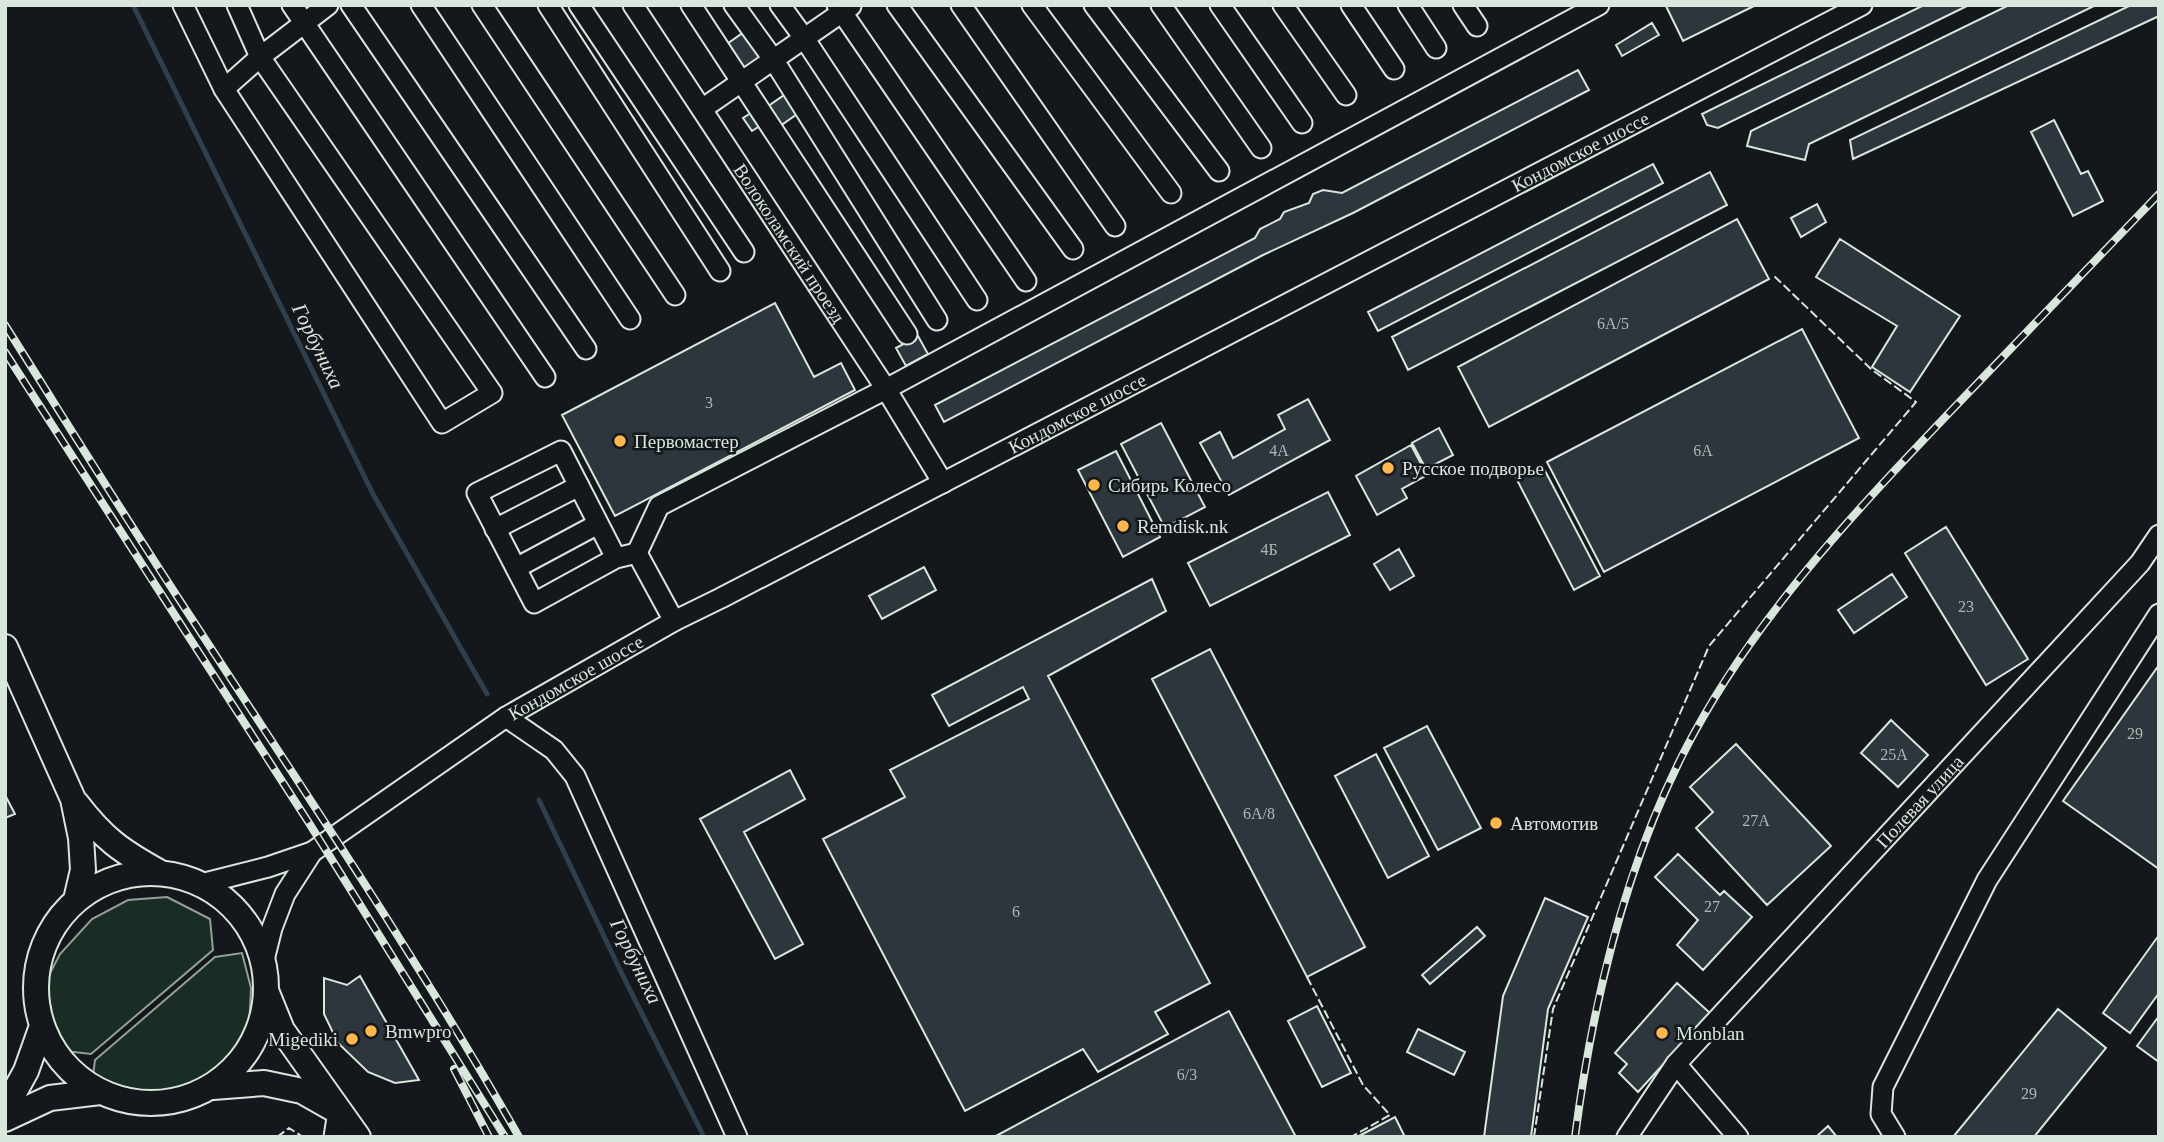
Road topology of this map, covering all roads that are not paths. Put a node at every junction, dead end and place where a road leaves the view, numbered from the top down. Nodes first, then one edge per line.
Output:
1 (183, 5) edge
2 (237, 5) edge
3 (292, 5) edge
4 (328, 5) edge
5 (351, 5) edge
6 (421, 5) edge
7 (482, 5) edge
8 (548, 5) edge
9 (579, 5) edge
10 (633, 5) edge
11 (691, 5) edge
12 (734, 5) edge
13 (780, 5) edge
14 (897, 5) edge
15 (961, 5) edge
16 (1032, 5) edge
17 (1094, 5) edge
18 (1161, 5) edge
19 (1220, 5) edge
20 (1283, 5) edge
21 (1350, 5) edge
22 (1408, 5) edge
23 (1463, 5) edge
24 (1599, 5) edge
25 (1861, 5) edge
26 (844, 7) edge
27 (305, 24) junction
28 (1477, 26) dead end
29 (804, 38) junction
30 (1436, 48) dead end
31 (260, 57) junction
32 (773, 59) junction
33 (1394, 69) dead end
34 (742, 80) junction
35 (224, 89) junction
36 (1346, 95) dead end
37 (702, 109) junction
38 (1302, 123) dead end
39 (1261, 148) dead end
40 (1219, 171) dead end
41 (1171, 193) dead end
42 (1115, 226) dead end
43 (1073, 249) dead end
44 (744, 252) dead end
45 (720, 271) dead end
46 (1027, 281) dead end
47 (675, 295) dead end
48 (977, 300) dead end
49 (630, 318) dead end
50 (937, 320) dead end
51 (907, 334) dead end
52 (586, 349) dead end
53 (545, 377) dead end
54 (886, 389) junction
55 (943, 483) junction
56 (579, 486) junction
57 (598, 524) junction
58 (495, 529) junction
59 (2159, 535) edge
60 (637, 553) junction
61 (616, 558) junction
62 (516, 568) junction
63 (2159, 614) edge
64 (674, 621) junction
65 (5, 647) edge
66 (506, 717) junction
67 (73, 799) junction
68 (312, 852) junction
69 (159, 873) junction
70 (201, 884) junction
71 (76, 900) junction
72 (264, 960) junction
73 (267, 993) junction
74 (42, 1026) junction
75 (1676, 1064) junction
76 (212, 1087) junction
77 (100, 1092) junction
78 (5, 1109) edge
79 (338, 1111) junction
80 (5, 1119) edge
81 (334, 1137) edge
82 (358, 1137) edge
83 (737, 1137) edge
84 (1627, 1137) edge
85 (1738, 1137) edge
86 (1895, 1137) edge

1 - 35 street
2 - 31 street
3 - 27 street
4 - 27 street
5 - 52 street
6 - 49 street
7 - 47 street
8 - 45 street
9 - 44 street
10 - 37 street, Волоколамский проезд
11 - 34 street
12 - 32 street
13 - 29 street
14 - 43 street
15 - 42 street
16 - 41 street
17 - 40 street
18 - 39 street
19 - 38 street
20 - 36 street
21 - 33 street
22 - 30 street
23 - 28 street
24 - 54 street
25 - 55 street, Кондомское шоссе
26 - 29 street
26 - 46 street
27 - 31 street
27 - 53 street
29 - 32 street
29 - 48 street
31 - 35 street
31 - 35 street
32 - 34 street
32 - 50 street
34 - 37 street
34 - 51 street
37 - 54 street, Волоколамский проезд
54 - 55 street, Волоколамский проезд
54 - 60 street
55 - 64 street, Кондомское шоссе
56 - 57 street
56 - 58 street
56 - 58 street
57 - 61 street
57 - 62 street
58 - 62 street
59 - 75 street, Полевая улица
60 - 61 street
60 - 64 street
61 - 62 street
63 - 86 street
64 - 66 street, Кондомское шоссе
65 - 67 main road
66 - 68 street, Кондомское шоссе
66 - 83 street
67 - 69 main road
67 - 71 main road
68 - 70 street, Кондомское шоссе
68 - 72 street, Кондомское шоссе
69 - 70 main road
69 - 71 main road
70 - 72 main road
71 - 74 main road
72 - 73 main road
73 - 76 main road
73 - 79 main road
74 - 77 main road
74 - 78 main road
75 - 84 street, Полевая улица
75 - 85 street
76 - 77 main road
76 - 79 main road
77 - 80 main road
79 - 81 street
79 - 82 main road

